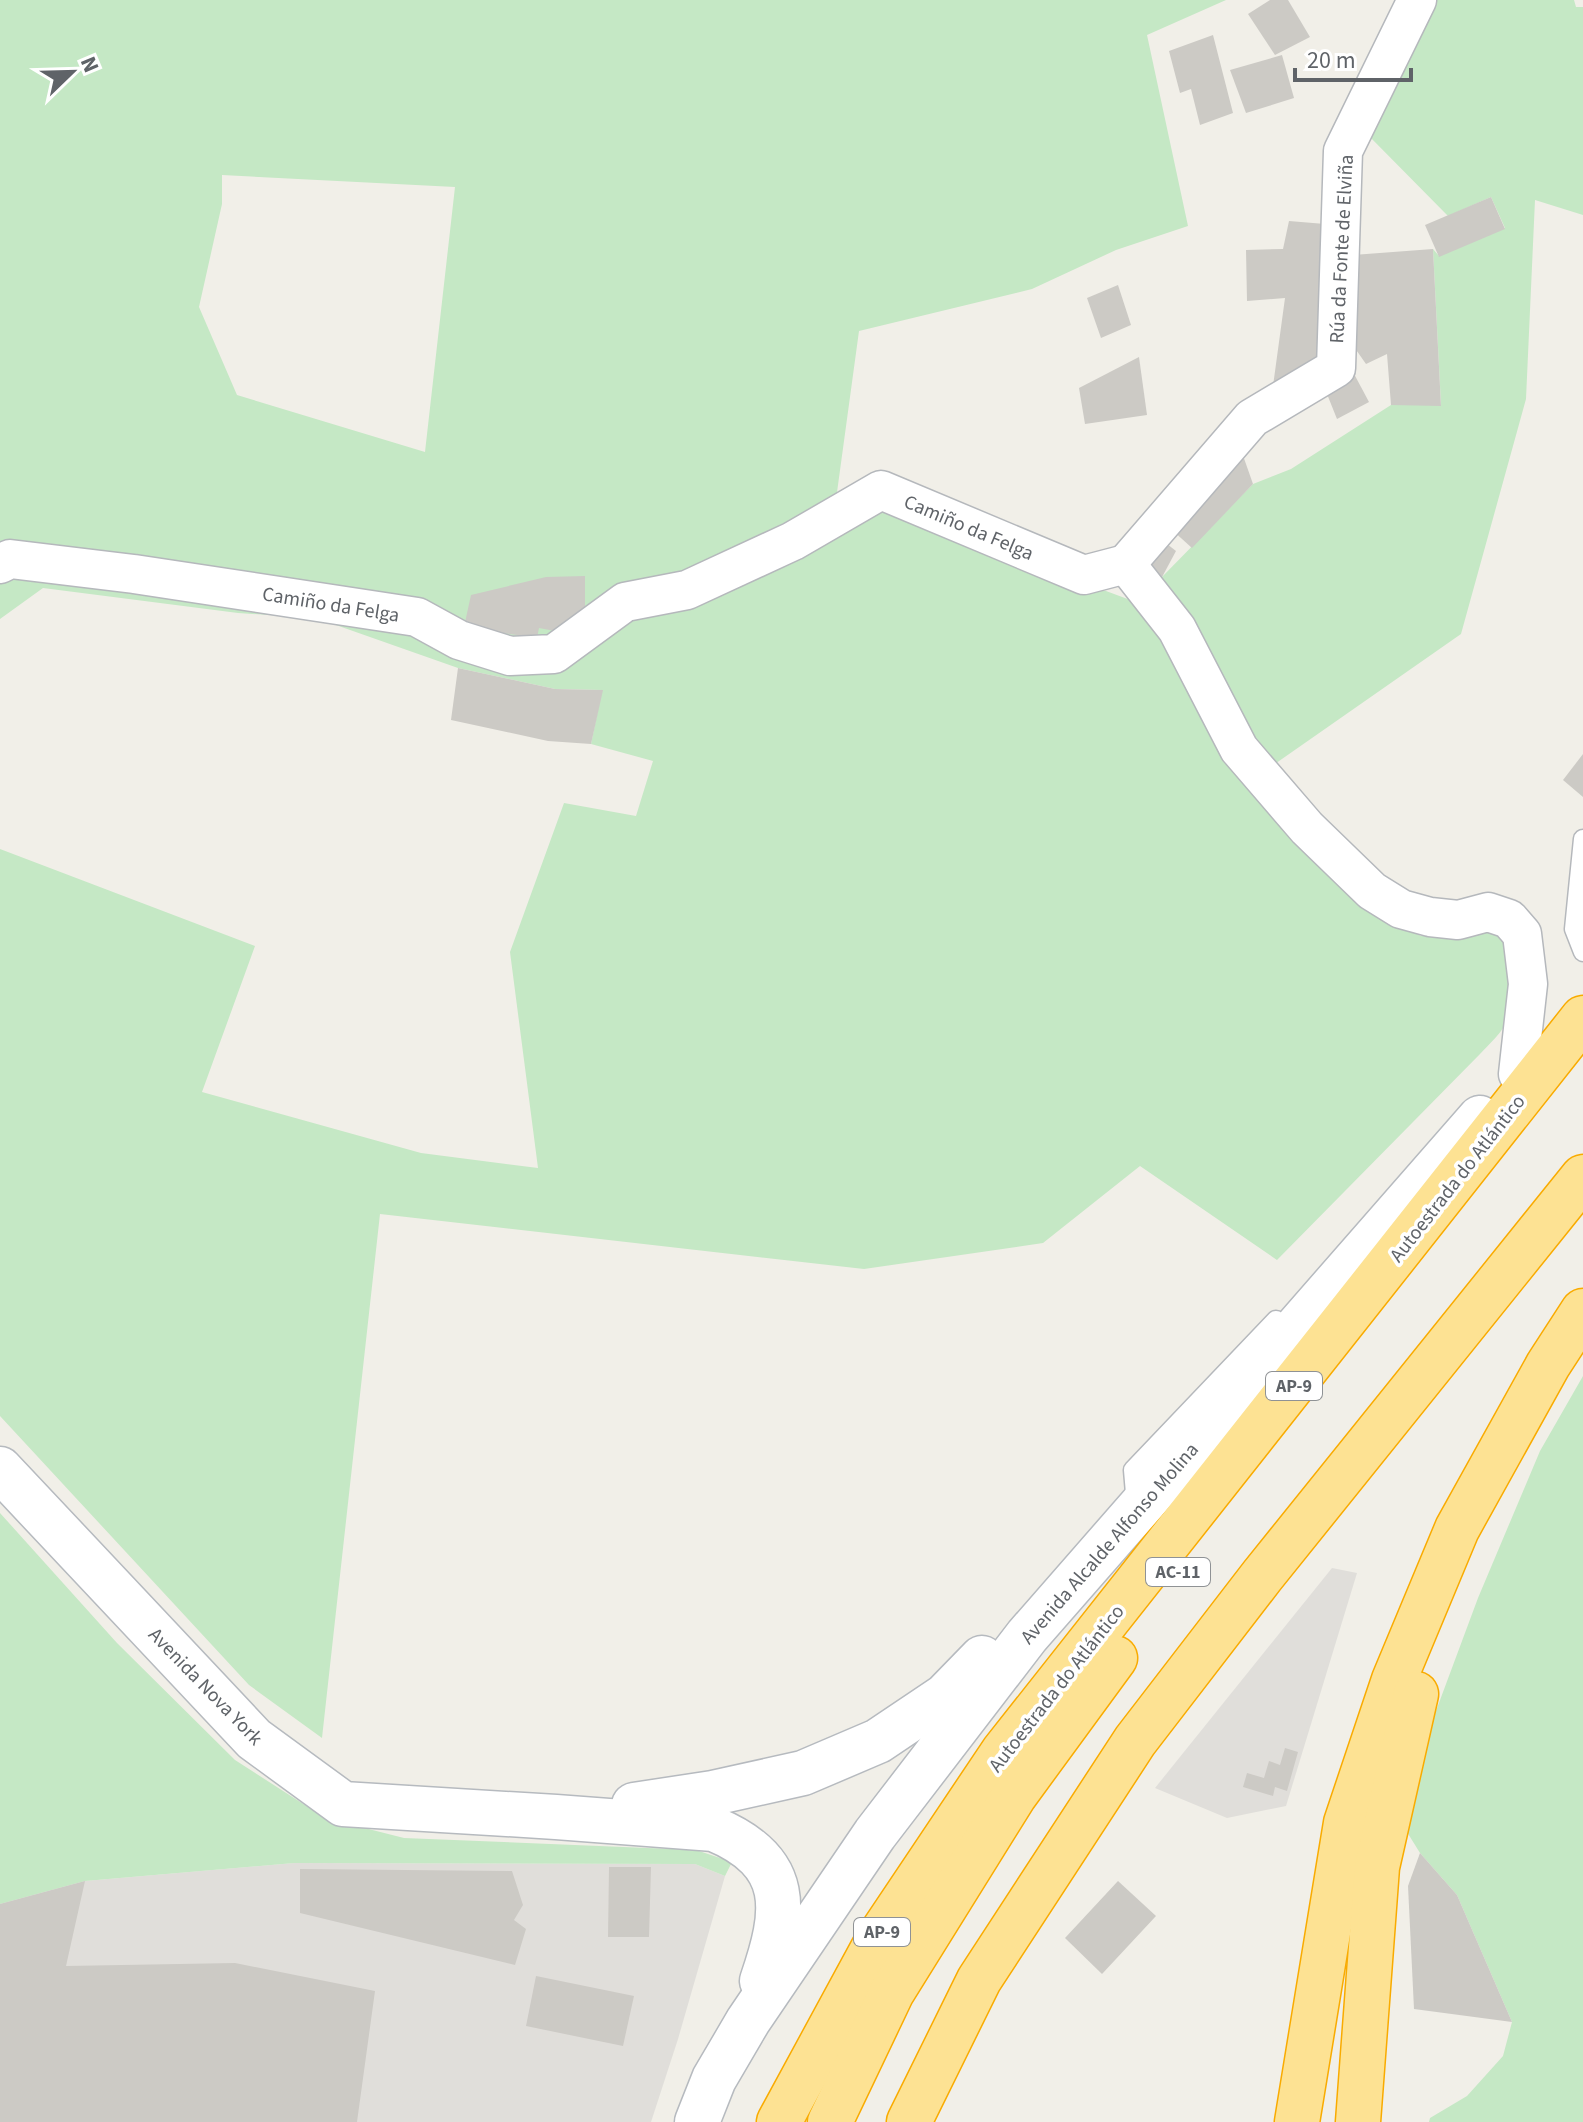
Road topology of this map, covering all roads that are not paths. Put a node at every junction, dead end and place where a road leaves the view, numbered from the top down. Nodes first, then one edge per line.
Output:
1 (1417, 0) edge
2 (0, 564) edge
3 (1126, 564) junction
4 (1583, 839) edge
5 (1583, 952) edge
6 (1583, 1011) edge
7 (1583, 1018) edge
8 (1583, 1062) edge
9 (1518, 1074) junction
10 (1583, 1177) edge
11 (1583, 1311) edge
12 (0, 1469) edge
13 (1136, 1511) junction
14 (1457, 1529) junction
15 (556, 1817) junction
16 (748, 2021) junction
17 (697, 2122) edge
18 (779, 2122) edge
19 (830, 2122) edge
20 (909, 2122) edge
21 (1297, 2122) edge
22 (1358, 2122) edge

1 - 3 street, Rúa da Fonte de Elviña
2 - 3 street, Camiño da Felga
3 - 9 street
4 - 5 lane
6 - 9 main road, Avenida Alcalde Alfonso Molina
7 - 18 highway, Autoestrada do Atlántico / AP-9
8 - 19 highway, AC-11
9 - 13 main road, Avenida Alcalde Alfonso Molina
10 - 20 highway
11 - 14 highway
12 - 15 main road, Avenida Nova York
13 - 15 main road
13 - 16 main road, Avenida Alcalde Alfonso Molina
14 - 21 highway
14 - 22 highway
15 - 16 main road
16 - 17 main road, Avenida Alcalde Alfonso Molina

